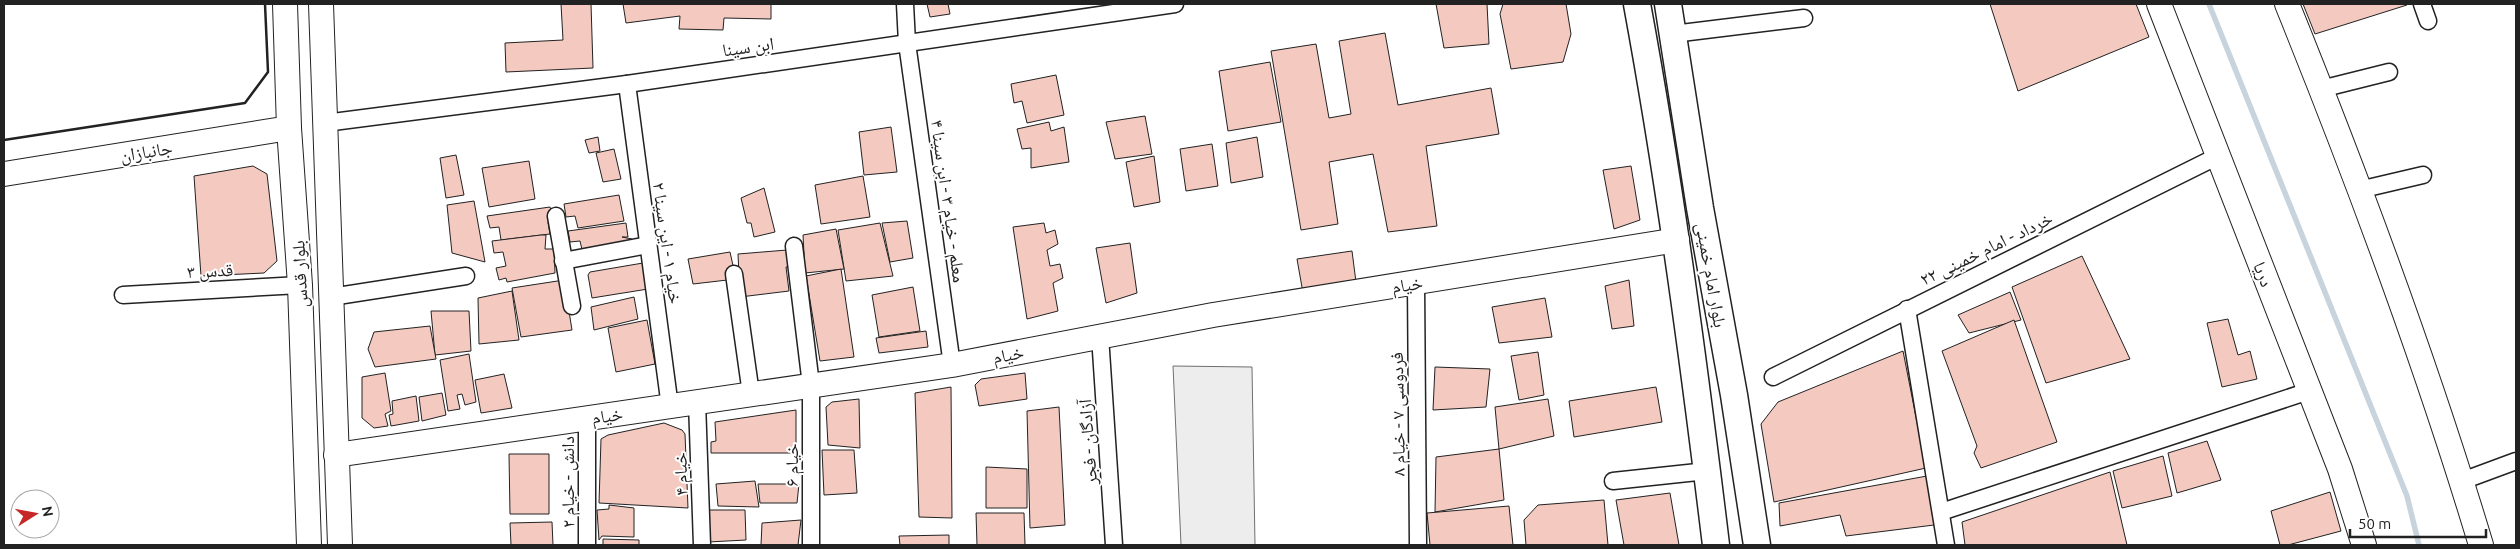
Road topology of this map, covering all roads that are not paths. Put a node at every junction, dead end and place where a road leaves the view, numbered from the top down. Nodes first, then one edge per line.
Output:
1 (284, 4) edge
2 (321, 4) edge
3 (905, 4) edge
4 (1176, 4) edge
5 (1637, 4) edge
6 (1668, 4) edge
7 (2159, 4) edge
8 (2287, 4) edge
9 (2422, 4) edge
10 (1804, 18) dead end
11 (2428, 21) dead end
12 (1673, 34) junction
13 (907, 43) junction
14 (2389, 72) dead end
15 (627, 84) junction
16 (2322, 89) junction
17 (325, 123) junction
18 (289, 128) junction
19 (2218, 156) junction
20 (4, 174) edge
21 (2423, 175) dead end
22 (2359, 190) junction
23 (556, 216) dead end
24 (1677, 240) junction
25 (648, 246) junction
26 (794, 246) dead end
27 (563, 261) junction
28 (734, 274) dead end
29 (466, 276) dead end
30 (1416, 283) junction
31 (300, 285) junction
32 (123, 295) dead end
33 (331, 297) junction
34 (572, 306) dead end
35 (1908, 309) junction
36 (1100, 336) junction
37 (952, 365) junction
38 (1773, 377) dead end
39 (811, 385) junction
40 (2309, 390) junction
41 (751, 394) junction
42 (697, 402) junction
43 (670, 407) junction
44 (587, 418) junction
45 (336, 455) junction
46 (2516, 461) edge
47 (1707, 471) junction
48 (2462, 480) junction
49 (1613, 481) dead end
50 (1941, 512) junction
51 (308, 545) edge
52 (340, 545) edge
53 (587, 545) edge
54 (702, 545) edge
55 (811, 545) edge
56 (1114, 545) edge
57 (1418, 545) edge
58 (1716, 545) edge
59 (1757, 545) edge
60 (1946, 545) edge
61 (2364, 545) edge
62 (2481, 545) edge

1 - 18 street, بلوار قدس
2 - 17 street, بلوار قدس
3 - 13 street, معلم - خیام ۳ - ابن سینا ۴
4 - 13 street, ابن سینا
5 - 24 main road, بلوار امام خمینی
6 - 12 main road, بلوار امام خمینی
7 - 19 street, دریا
8 - 16 street
9 - 11 street
10 - 12 street
12 - 59 main road, بلوار امام خمینی
13 - 15 street, ابن سینا
13 - 37 street, معلم - خیام ۳ - ابن سینا ۴
14 - 16 street
15 - 17 street, ابن سینا
15 - 25 street, خیام ۱ - این سینا ۲
16 - 22 street
17 - 33 street, بلوار قدس
18 - 20 street, جانبازان
18 - 31 street, بلوار قدس
19 - 35 street, خرداد - امام خمینی ۲۲
19 - 40 street, دریا
21 - 22 street
22 - 48 street
23 - 27 street
24 - 30 street, خیام
24 - 47 main road, بلوار امام خمینی
25 - 27 street
25 - 43 street, خیام ۱ - این سینا ۲
26 - 39 street, خیام ۶
27 - 34 street
28 - 41 street
29 - 33 street
30 - 36 street, خیام
30 - 57 street, فردوسی ۷ - خیام ۸
31 - 32 street, قدس ۳
31 - 51 street, بلوار قدس
33 - 45 street, بلوار قدس
35 - 38 street, خرداد - امام خمینی ۲۲
35 - 50 street
36 - 37 street, خیام
36 - 56 street, آزادگان - فجر
37 - 39 street, خیام
39 - 41 street, خیام
39 - 55 street, خیام ۶
40 - 50 street
40 - 61 street, دریا
41 - 42 street, خیام
42 - 43 street, خیام
42 - 54 street, خیام ۴
43 - 44 street, خیام
44 - 45 street, خیام
44 - 53 street, دانش - خیام ۲
45 - 52 street, بلوار قدس
46 - 48 street
47 - 49 street
47 - 58 main road, بلوار امام خمینی
48 - 62 street
50 - 60 street

